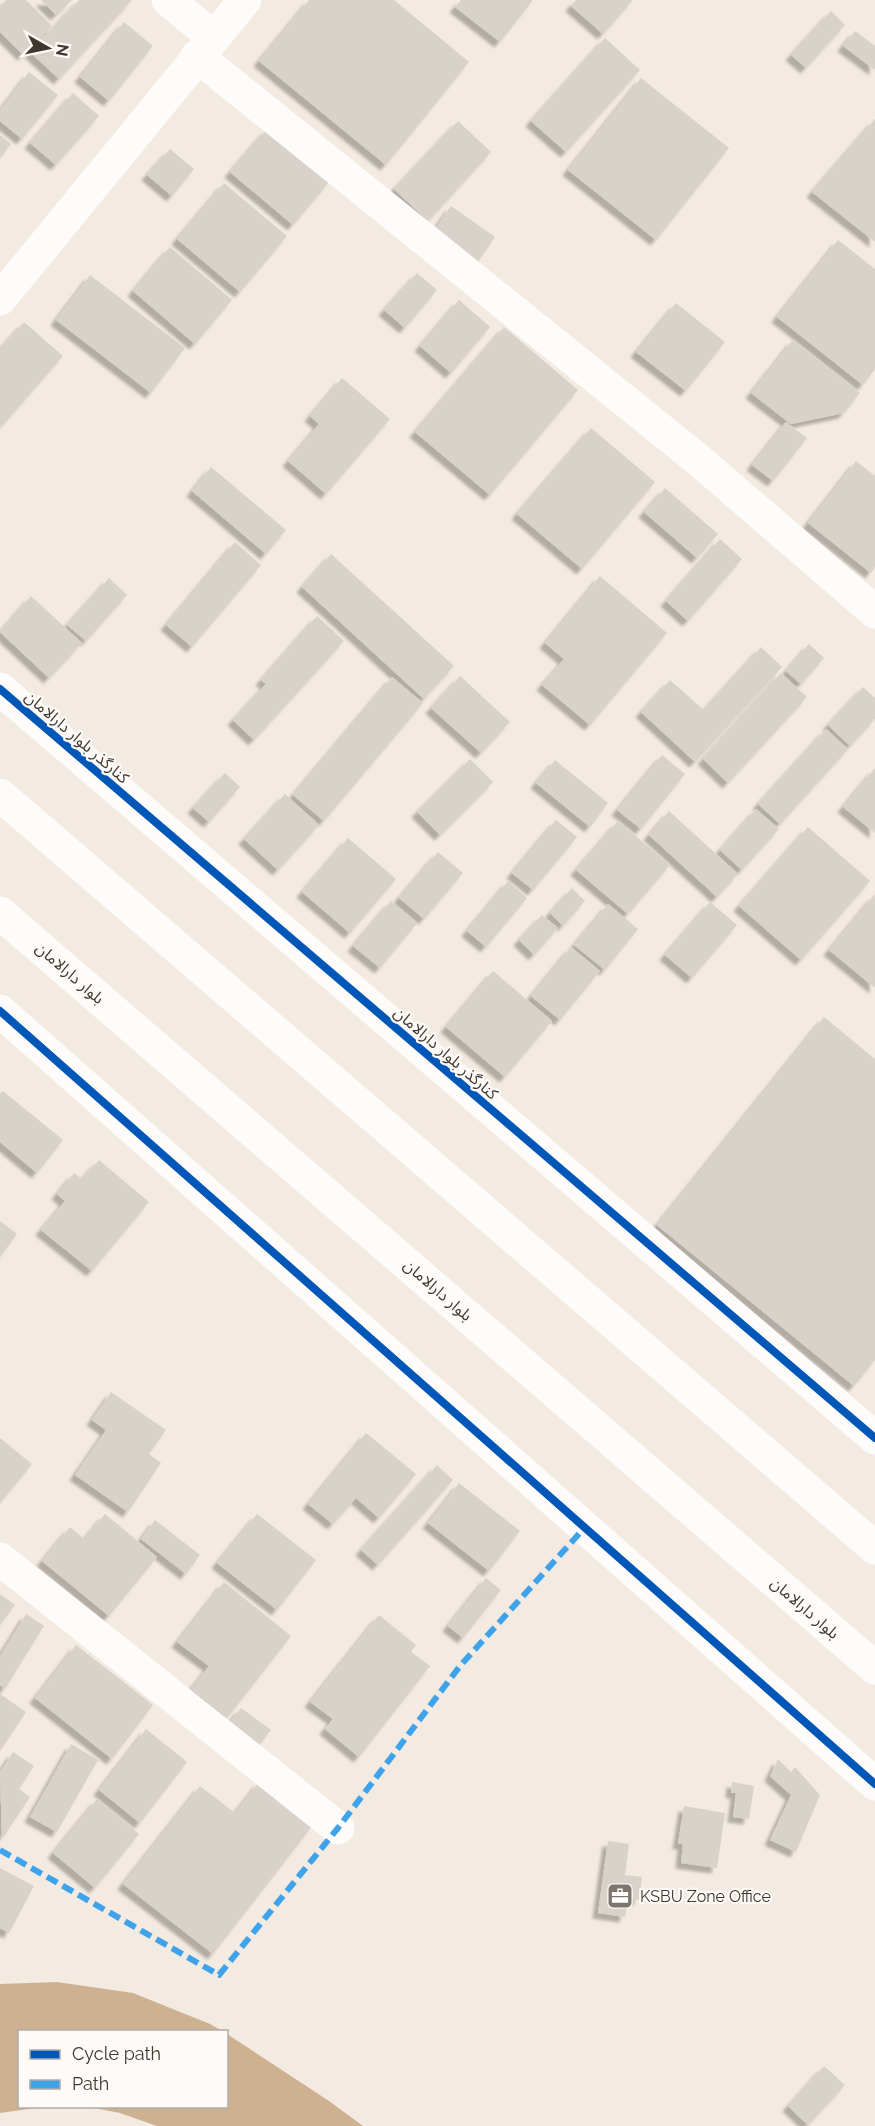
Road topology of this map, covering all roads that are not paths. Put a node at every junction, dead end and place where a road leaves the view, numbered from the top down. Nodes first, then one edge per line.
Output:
1 (168, 0) edge
2 (244, 0) edge
3 (205, 47) junction
4 (0, 299) edge
5 (875, 612) edge
6 (0, 689) edge
7 (0, 795) edge
8 (0, 913) edge
9 (0, 1011) edge
10 (875, 1438) edge
11 (875, 1548) edge
12 (0, 1559) edge
13 (875, 1668) edge
14 (875, 1784) edge
15 (338, 1828) dead end

1 - 3 street
2 - 3 street
3 - 4 street
3 - 5 street
6 - 10 street, کنارگذر بلوار دارالامان
7 - 11 street
8 - 13 street, بلوار دارالامان
9 - 14 street
12 - 15 street

